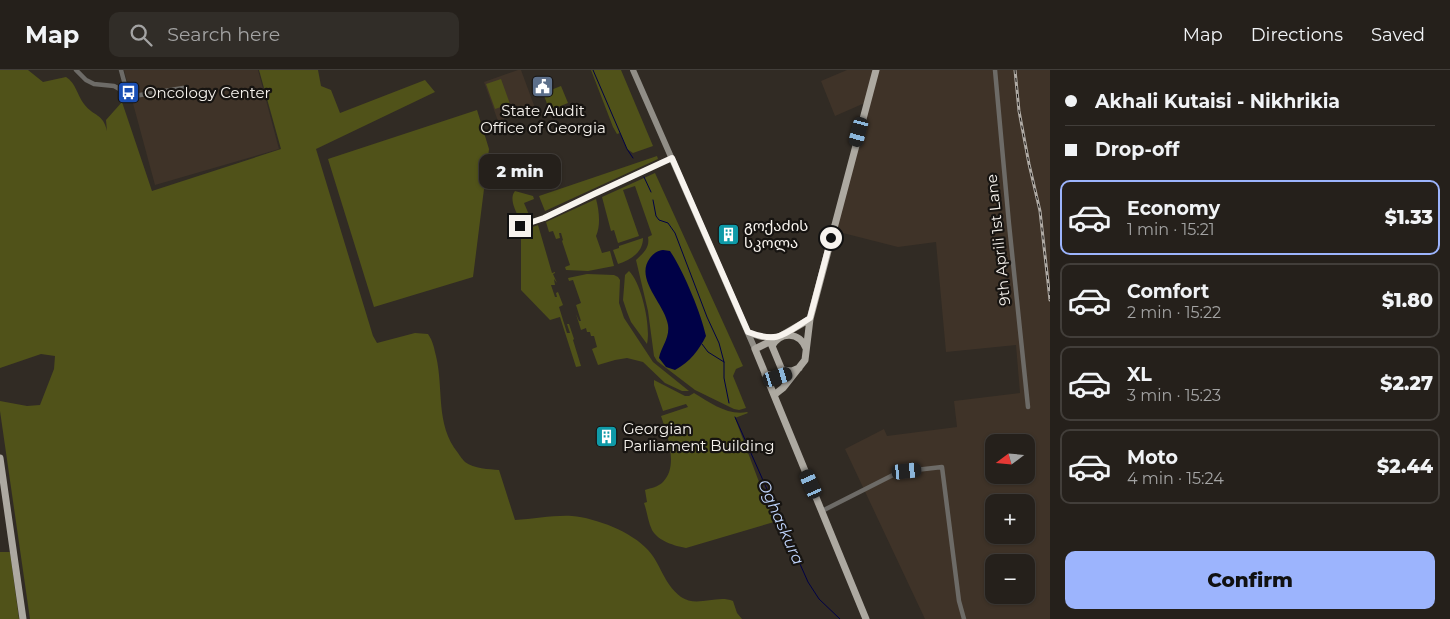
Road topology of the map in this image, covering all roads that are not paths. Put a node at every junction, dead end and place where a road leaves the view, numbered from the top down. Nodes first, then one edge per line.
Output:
1 (76, 70) edge
2 (121, 70) edge
3 (633, 70) edge
4 (876, 70) edge
5 (995, 70) edge
6 (183, 88) dead end
7 (128, 97) junction
8 (672, 158) junction
9 (520, 226) dead end
10 (810, 318) junction
11 (748, 332) junction
12 (779, 338) junction
13 (755, 348) junction
14 (806, 350) junction
15 (802, 366) junction
16 (796, 372) junction
17 (765, 374) junction
18 (774, 395) junction
19 (1028, 407) dead end
20 (0, 458) edge
21 (822, 511) junction
22 (23, 619) edge
23 (866, 619) edge
24 (964, 619) edge

1 - 7 street
2 - 7 street
3 - 8 main road
4 - 10 main road
5 - 19 street, 9th Aprili 1st Lane
6 - 7 street
8 - 9 street
8 - 11 main road
10 - 12 main road
10 - 14 main road
11 - 12 main road
11 - 13 main road
12 - 13 main road
12 - 14 main road
12 - 15 main road
13 - 17 main road
14 - 15 main road
15 - 16 main road
16 - 17 main road
16 - 18 main road
17 - 18 main road
18 - 21 main road
20 - 22 main road
21 - 23 main road
21 - 24 street

